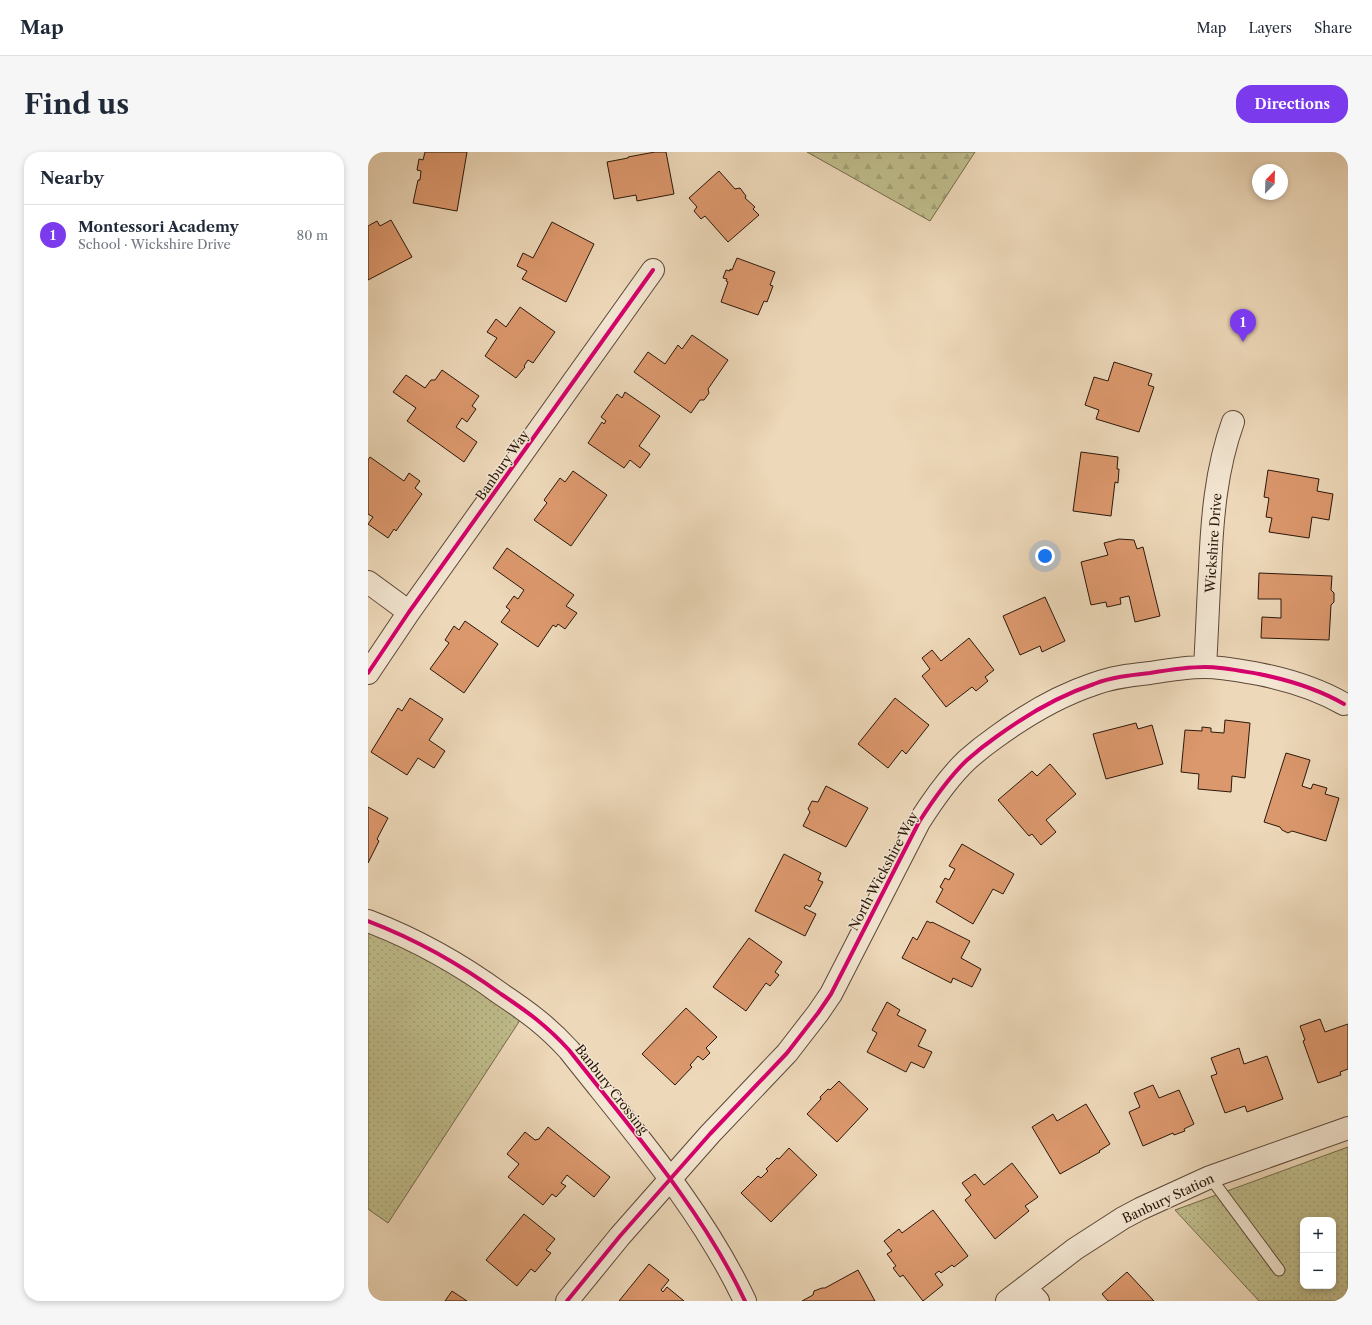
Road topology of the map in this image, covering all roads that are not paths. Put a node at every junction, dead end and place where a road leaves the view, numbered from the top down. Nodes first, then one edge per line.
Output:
1 (653, 270) dead end
2 (1233, 422) dead end
3 (368, 582) edge
4 (409, 612) junction
5 (1205, 667) junction
6 (368, 672) edge
7 (1344, 704) dead end
8 (368, 921) edge
9 (1348, 1128) edge
10 (1210, 1177) junction
11 (671, 1179) junction
12 (1278, 1270) dead end
13 (1032, 1294) edge
14 (567, 1301) edge
15 (745, 1301) edge
16 (1007, 1301) edge

1 - 4 street, Banbury Way
2 - 5 street, Wickshire Drive
3 - 4 street
4 - 6 street, Banbury Way
5 - 7 street, North Wickshire Way
5 - 11 street, North Wickshire Way
8 - 11 street, Banbury Crossing
9 - 10 street, Banbury Station
10 - 12 lane
10 - 13 street, Banbury Station
11 - 14 street, North Wickshire Way
11 - 15 street, Banbury Crossing
13 - 16 street, Banbury Station

